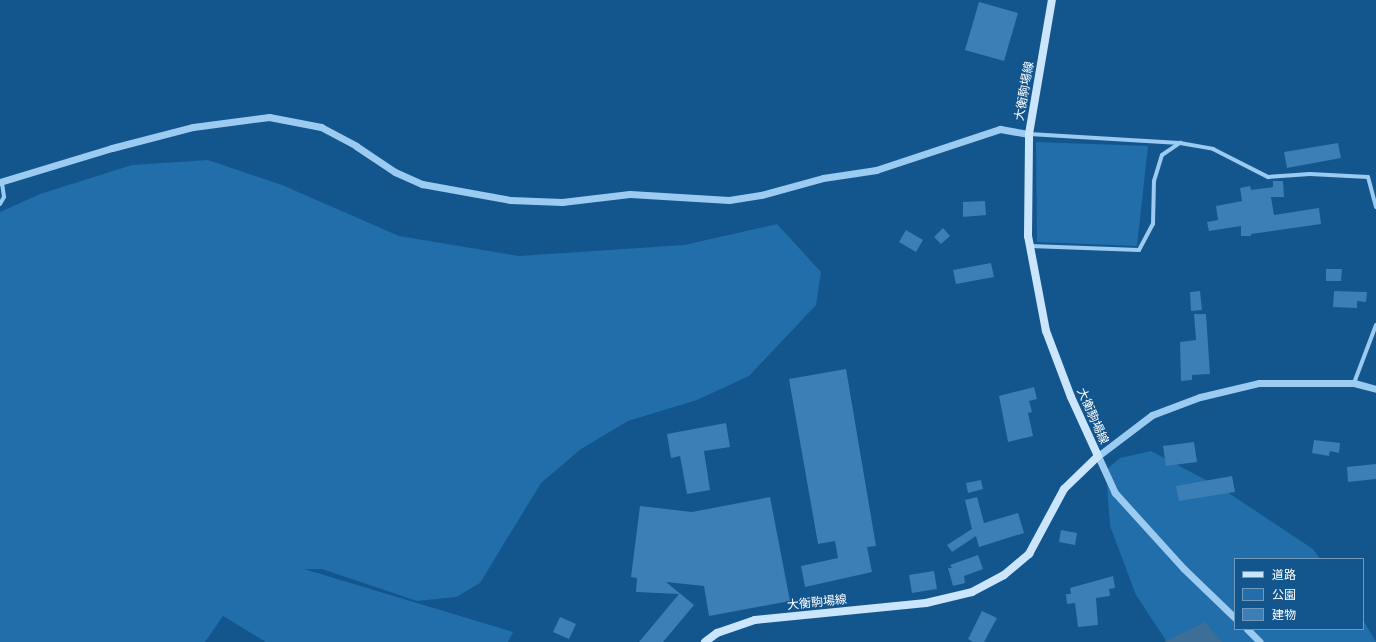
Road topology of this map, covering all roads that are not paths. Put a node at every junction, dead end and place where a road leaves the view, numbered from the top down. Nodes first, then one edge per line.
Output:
1 (1052, 0) edge
2 (1029, 134) junction
3 (1180, 143) junction
4 (1, 182) edge
5 (0, 204) edge
6 (1376, 207) edge
7 (1030, 246) junction
8 (1376, 325) edge
9 (1354, 383) junction
10 (1376, 389) edge
11 (1098, 456) junction
12 (1234, 617) edge
13 (1248, 630) edge
14 (705, 642) edge
15 (1260, 642) edge

1 - 2 main road, 大衡駒場線
2 - 3 street
2 - 4 street
2 - 7 main road, 大衡駒場線
3 - 6 street
3 - 7 street
4 - 5 street
7 - 11 main road, 大衡駒場線
8 - 9 street
9 - 10 street
9 - 11 street
11 - 12 street
11 - 14 main road, 大衡駒場線
13 - 15 street

